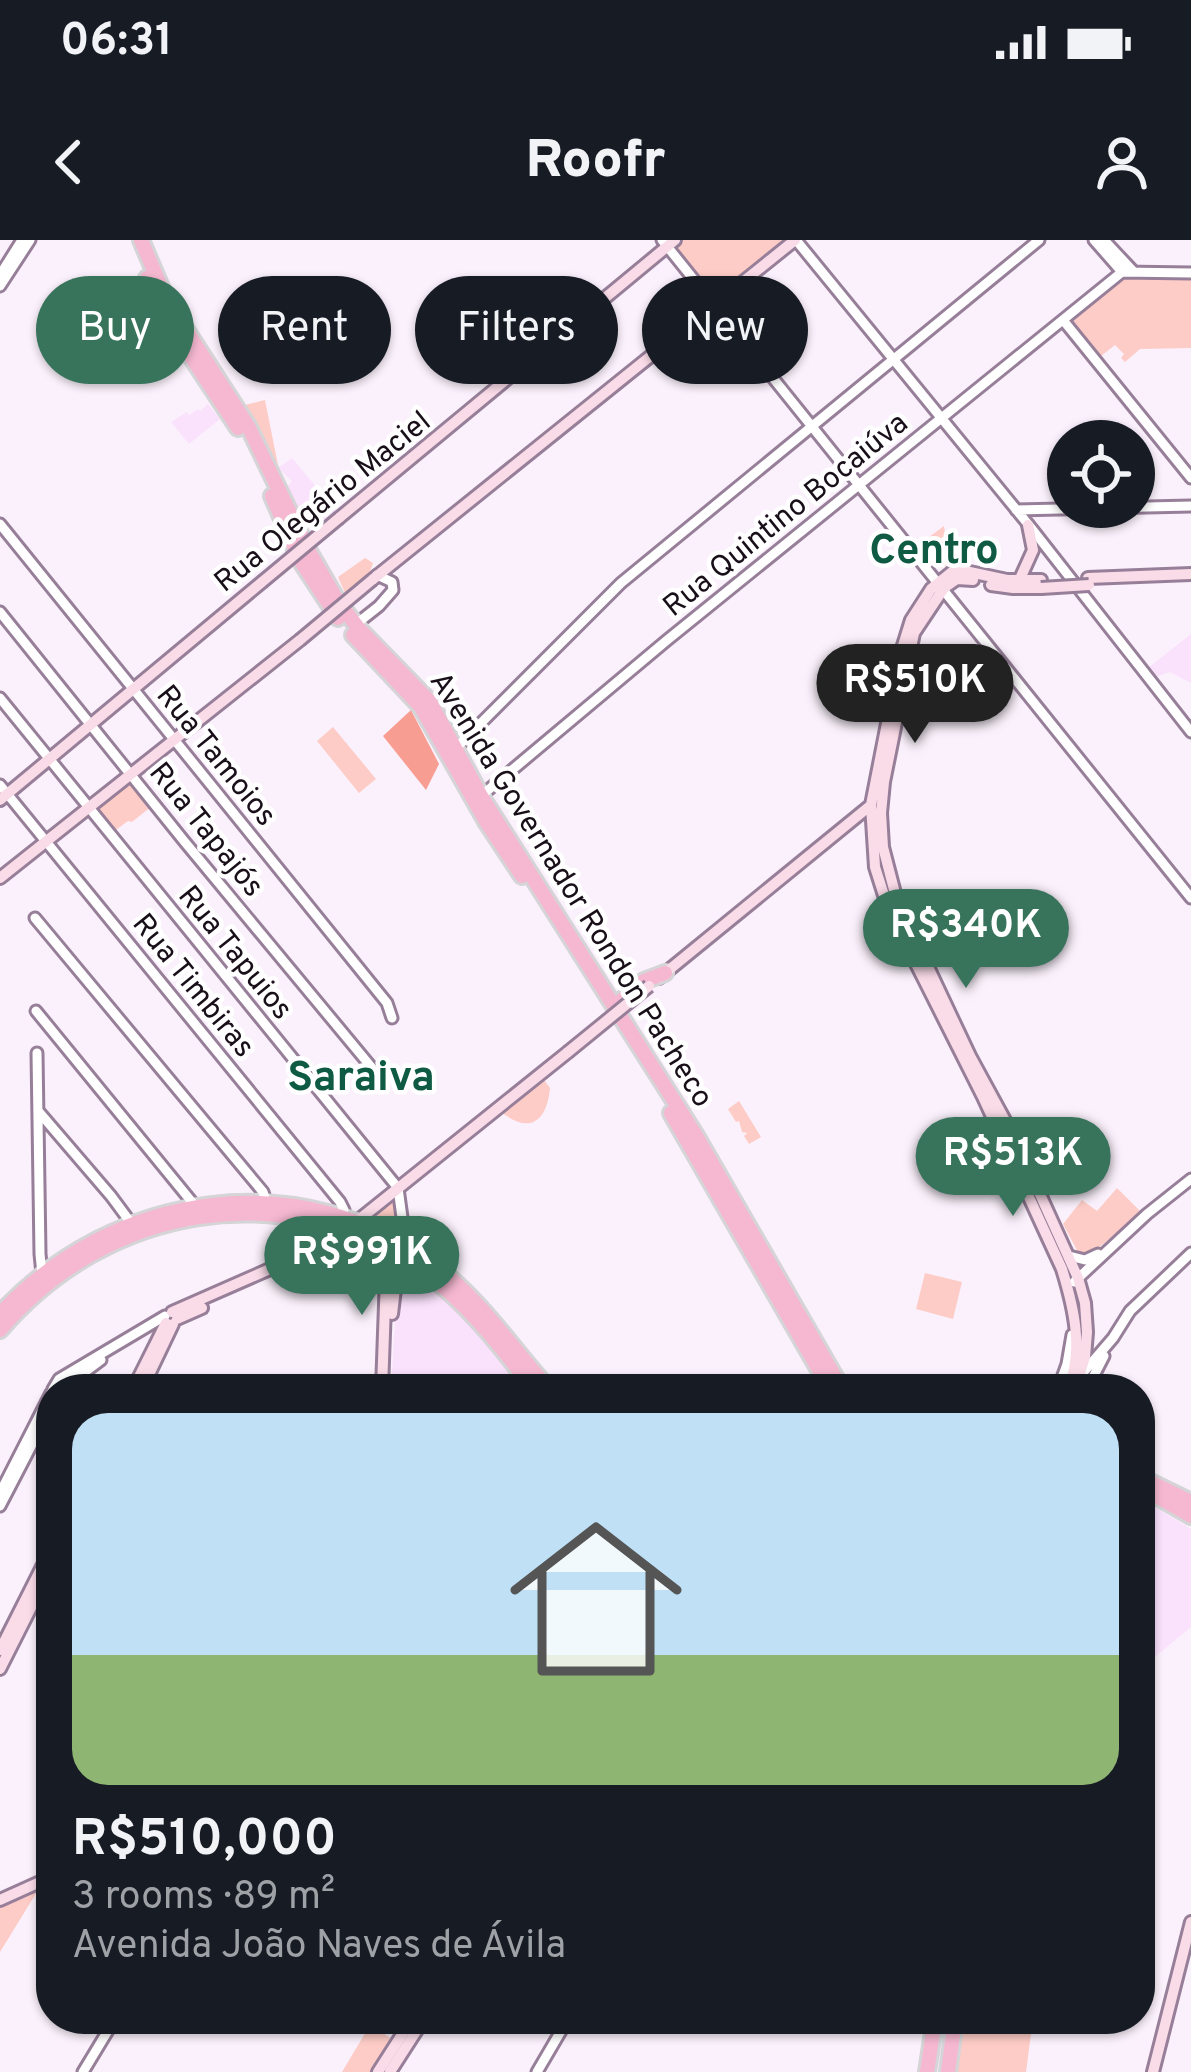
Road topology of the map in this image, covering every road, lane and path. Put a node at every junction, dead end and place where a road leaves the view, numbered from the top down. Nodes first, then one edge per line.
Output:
1 (26, 240) edge
2 (136, 240) edge
3 (796, 240) edge
4 (1039, 240) edge
5 (1094, 240) edge
6 (1104, 240) edge
7 (668, 242) edge
8 (1128, 272) junction
9 (1191, 273) edge
10 (0, 274) edge
11 (694, 276) edge
12 (752, 276) edge
13 (0, 286) edge
14 (1063, 320) junction
15 (893, 360) junction
16 (642, 364) edge
17 (779, 384) edge
18 (941, 419) junction
19 (812, 425) junction
20 (1191, 478) edge
21 (860, 485) junction
22 (1191, 506) edge
23 (1016, 510) junction
24 (0, 524) edge
25 (1028, 525) junction
26 (378, 575) junction
27 (1190, 576) edge
28 (1019, 581) junction
29 (941, 584) junction
30 (1041, 584) junction
31 (0, 612) edge
32 (355, 625) junction
33 (133, 688) junction
34 (0, 698) edge
35 (91, 724) junction
36 (1191, 732) edge
37 (174, 740) junction
38 (455, 749) junction
39 (50, 760) junction
40 (132, 775) junction
41 (2, 793) edge
42 (481, 796) junction
43 (871, 805) junction
44 (88, 807) junction
45 (46, 842) junction
46 (0, 878) edge
47 (1191, 898) edge
48 (35, 918) dead end
49 (665, 973) junction
50 (615, 1006) junction
51 (36, 1011) dead end
52 (392, 1018) dead end
53 (37, 1053) dead end
54 (377, 1074) dead end
55 (38, 1111) junction
56 (1191, 1178) edge
57 (398, 1189) junction
58 (267, 1204) junction
59 (196, 1207) junction
60 (1045, 1217) junction
61 (130, 1223) junction
62 (352, 1226) junction
63 (1113, 1245) junction
64 (406, 1247) junction
65 (387, 1249) junction
66 (1191, 1253) edge
67 (1070, 1256) junction
68 (423, 1271) junction
69 (45, 1278) junction
70 (1078, 1278) junction
71 (1068, 1288) junction
72 (0, 1314) edge
73 (1074, 1318) junction
74 (170, 1319) junction
75 (0, 1330) edge
76 (388, 1338) junction
77 (79, 1374) edge
78 (145, 1374) edge
79 (386, 1374) edge
80 (527, 1374) edge
81 (529, 1374) edge
82 (821, 1374) edge
83 (833, 1374) edge
84 (1063, 1374) edge
85 (1077, 1374) edge
86 (1079, 1374) edge
87 (1085, 1374) edge
88 (36, 1427) edge
89 (36, 1437) edge
90 (1155, 1483) edge
91 (0, 1493) edge
92 (1155, 1496) edge
93 (1191, 1502) edge
94 (0, 1506) edge
95 (1191, 1516) edge
96 (36, 1579) edge
97 (36, 1598) edge
98 (0, 1650) edge
99 (0, 1669) edge
100 (36, 1881) edge
101 (0, 1897) edge
102 (1191, 1922) edge
103 (1188, 1940) edge
104 (106, 2034) edge
105 (402, 2034) edge
106 (414, 2034) edge
107 (559, 2034) edge
108 (933, 2034) edge
109 (953, 2034) edge
110 (82, 2072) edge
111 (378, 2072) edge
112 (390, 2072) edge
113 (537, 2072) edge
114 (927, 2072) edge
115 (948, 2072) edge
116 (1153, 2072) edge

1 - 10 street
1 - 13 street
2 - 32 main road, Avenida Governador Rondon Pacheco
2 - 82 main road, Avenida Governador Rondon Pacheco
3 - 12 main road
3 - 15 street
4 - 15 street
5 - 8 street
6 - 8 street
7 - 11 street
7 - 33 main road, Rua Olegário Maciel, bridge
8 - 9 street
8 - 14 street, Rua Quintino Bocaiúva
14 - 18 street, Rua Quintino Bocaiúva
14 - 20 street
15 - 18 street
15 - 19 street
16 - 26 main road
17 - 19 street
18 - 21 street, Rua Quintino Bocaiúva
18 - 23 street
19 - 21 street
19 - 38 street
21 - 29 street
21 - 42 street, Rua Quintino Bocaiúva
22 - 23 street
23 - 25 street
24 - 33 street, Rua Tamoios
25 - 28 main road
25 - 36 street
26 - 32 street
26 - 37 main road, bridge
27 - 30 main road, bridge
28 - 29 main road
28 - 30 main road
29 - 30 main road
29 - 43 main road
29 - 47 street
29 - 60 main road
31 - 35 street, Rua Tapajós
32 - 38 main road, Avenida Governador Rondon Pacheco
33 - 35 main road, Rua Olegário Maciel
33 - 37 street, Rua Tamoios
34 - 39 street, Rua Tapuios
35 - 39 main road, Rua Olegário Maciel
35 - 40 street, Rua Tapajós
37 - 40 main road
37 - 52 street, Rua Tamoios
38 - 42 main road, Avenida Governador Rondon Pacheco
39 - 41 main road, Rua Olegário Maciel
39 - 44 street, Rua Tapuios
40 - 44 main road
40 - 54 street, Rua Tapajós
41 - 45 street, Rua Timbiras
42 - 50 main road, Avenida Governador Rondon Pacheco
43 - 49 main road
43 - 60 main road
44 - 45 main road
44 - 57 street, Rua Tapuios
45 - 46 main road
45 - 62 street, Rua Timbiras
48 - 58 street
49 - 50 main road
49 - 57 main road, bridge
50 - 83 main road, Avenida Governador Rondon Pacheco
51 - 59 street
53 - 55 street
55 - 61 street
55 - 69 street
56 - 63 street
57 - 62 main road
57 - 64 street
58 - 59 main road
58 - 62 main road
59 - 61 main road
60 - 67 main road
60 - 71 main road
61 - 69 main road
62 - 64 main road
62 - 65 main road
62 - 69 main road
62 - 74 main road
63 - 67 street
63 - 70 street
64 - 81 main road
65 - 68 main road
65 - 76 main road
66 - 87 street
67 - 70 main road
68 - 76 main road
68 - 80 main road
69 - 72 main road
69 - 75 main road
70 - 71 street
70 - 86 main road
71 - 73 main road
73 - 84 street
73 - 85 main road
74 - 77 street
74 - 78 main road
76 - 79 main road
88 - 91 street
89 - 94 street
90 - 93 main road
92 - 95 main road
96 - 98 main road
97 - 99 main road
100 - 101 main road
102 - 103 main road
103 - 116 main road
104 - 110 street
105 - 111 main road
106 - 112 main road
107 - 113 street
108 - 114 main road
109 - 115 main road

